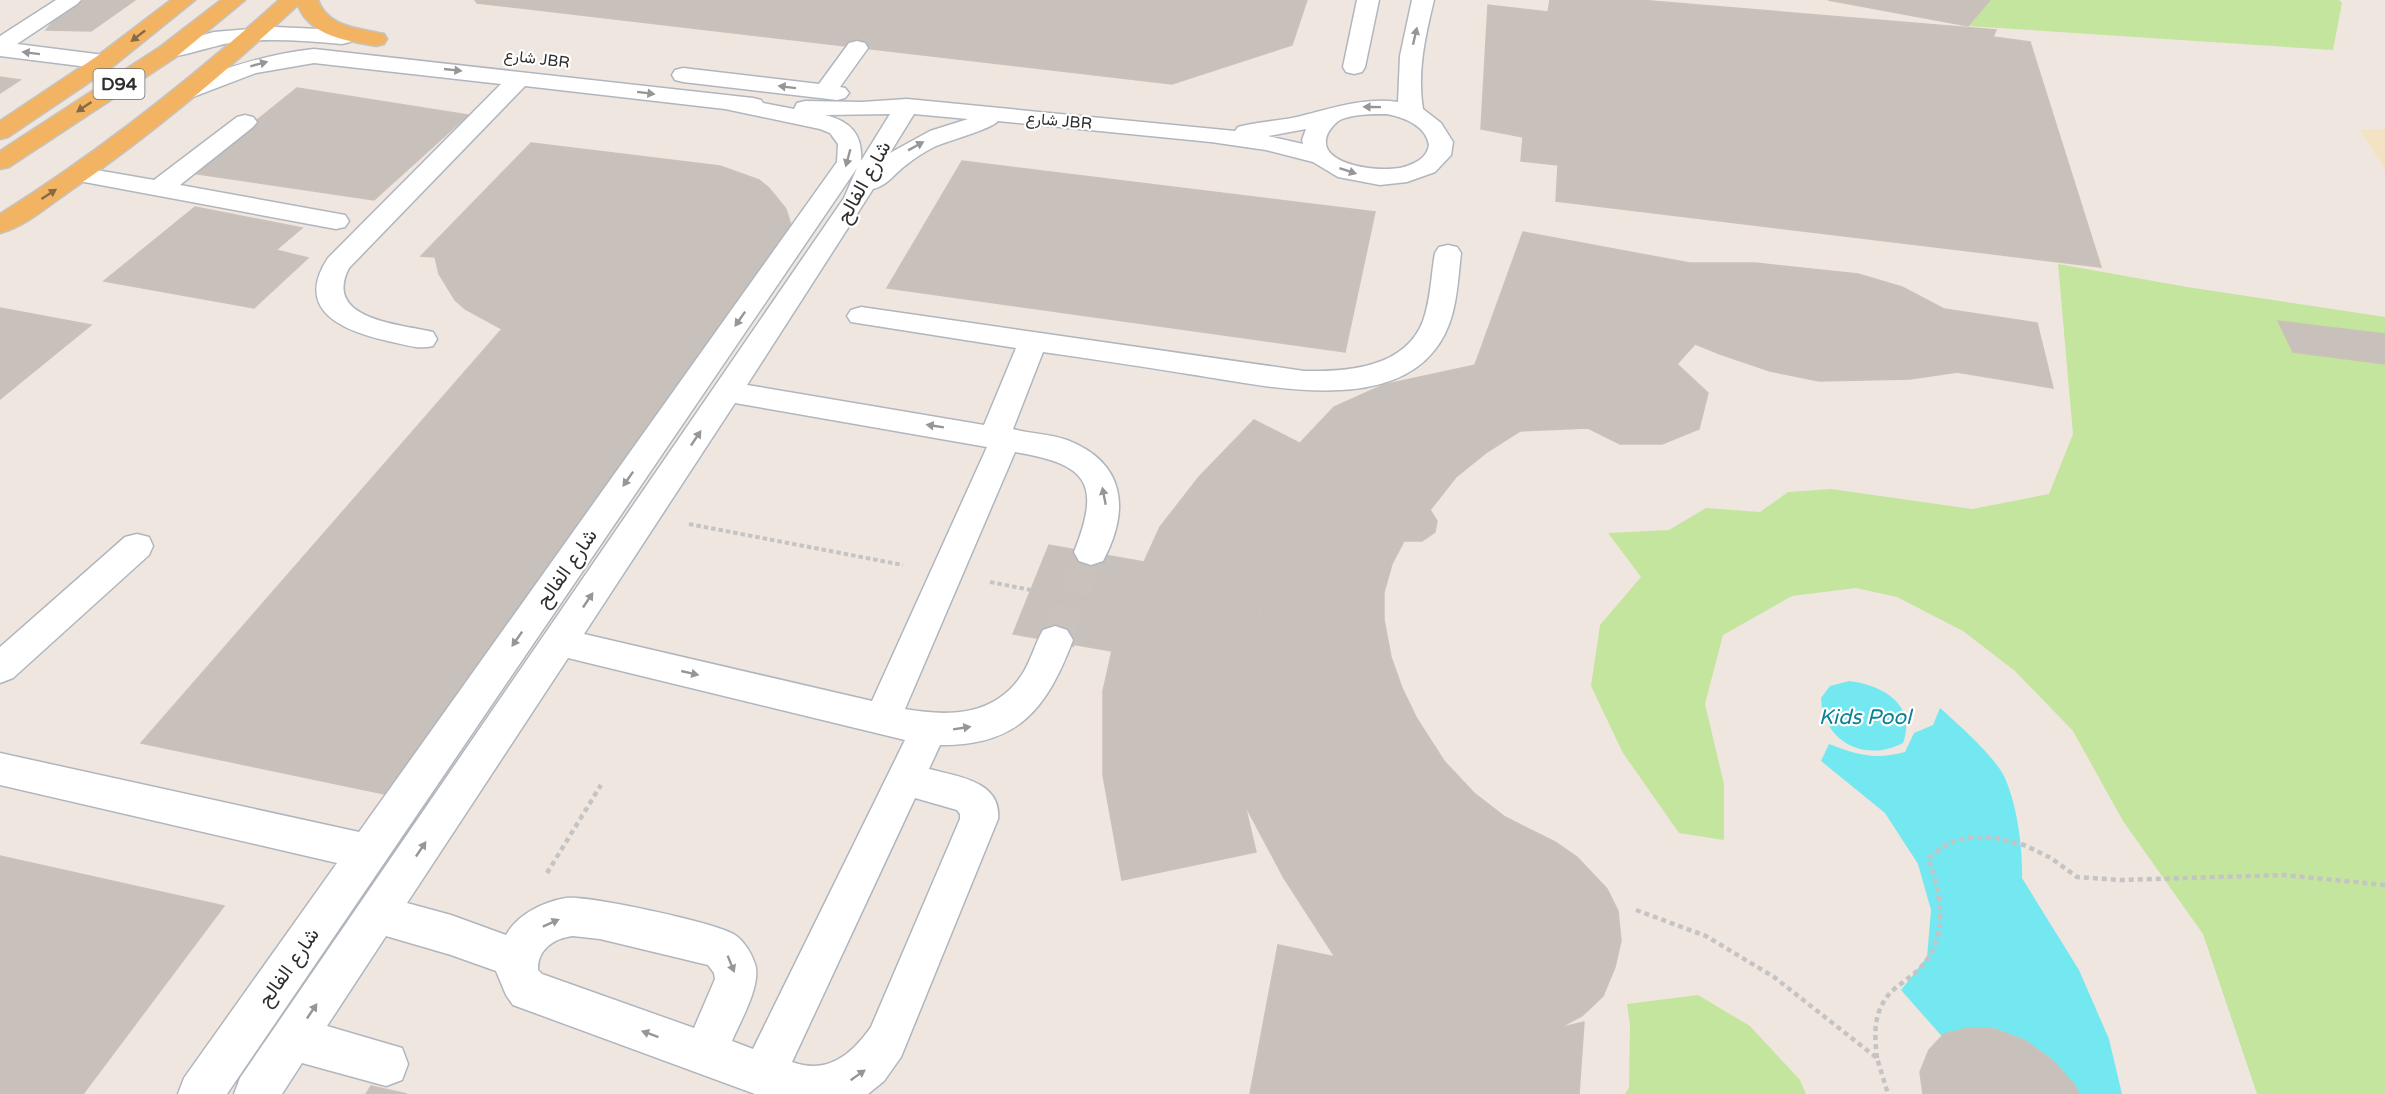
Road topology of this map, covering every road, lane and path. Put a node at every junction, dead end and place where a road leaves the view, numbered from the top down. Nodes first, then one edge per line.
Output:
1 (70, 0) edge
2 (184, 0) edge
3 (234, 0) edge
4 (291, 0) edge
5 (307, 0) edge
6 (1368, 0) edge
7 (1423, 0) edge
8 (257, 32) junction
9 (376, 39) junction
10 (399, 42) dead end
11 (0, 47) edge
12 (857, 48) dead end
13 (168, 52) junction
14 (104, 62) junction
15 (1354, 67) dead end
16 (660, 72) dead end
17 (44, 77) dead end
18 (520, 78) junction
19 (76, 82) junction
20 (825, 92) junction
21 (185, 93) junction
22 (733, 104) junction
23 (907, 106) junction
24 (1412, 114) junction
25 (1007, 115) junction
26 (1329, 117) junction
27 (244, 122) dead end
28 (0, 132) edge
29 (1211, 135) junction
30 (1320, 156) junction
31 (0, 162) edge
32 (79, 174) junction
33 (159, 189) junction
34 (857, 198) junction
35 (336, 221) dead end
36 (0, 225) edge
37 (1448, 253) dead end
38 (861, 316) dead end
39 (423, 339) dead end
40 (1033, 341) junction
41 (727, 392) junction
42 (1000, 437) junction
43 (644, 515) junction
44 (137, 546) dead end
45 (1091, 552) tunnel mouth
46 (945, 574) junction
47 (1007, 585) dead end
48 (1031, 590) dead end
49 (1055, 640) tunnel mouth
50 (560, 642) junction
51 (0, 668) edge
52 (883, 718) junction
53 (929, 728) junction
54 (0, 769) edge
55 (905, 779) junction
56 (601, 785) dead end
57 (368, 852) junction
58 (540, 884) dead end
59 (2385, 885) edge
60 (1636, 910) dead end
61 (377, 914) junction
62 (517, 959) junction
63 (293, 1039) junction
64 (705, 1053) junction
65 (1877, 1058) junction
66 (386, 1064) dead end
67 (763, 1075) junction
68 (200, 1094) edge
69 (256, 1094) edge
70 (1888, 1094) edge

1 - 11 street
2 -> 14 main road
3 - 13 main road, D94
4 - 8 main road, D94
5 - 9 main road
6 - 15 street
24 -> 7 street
8 - 9 street
8 - 13 street
8 - 21 main road, D94
9 - 10 street
14 -> 11 street
12 - 20 street
13 -> 31 main road, D94
14 - 19 main road
20 -> 16 street, شارع JBR
17 - 19 street
21 -> 18 street, شارع JBR
18 -> 22 street, شارع JBR
18 - 39 street
19 - 28 main road
20 - 23 street, شارع JBR
21 - 32 main road, D94
22 - 23 street, شارع JBR
22 -> 57 street, شارع الفالح
23 - 25 street, شارع JBR
23 - 34 street, شارع الفالح
24 -> 26 street, شارع JBR
30 -> 24 street, شارع JBR
25 - 29 street, شارع JBR
34 -> 25 street
26 - 29 street, شارع JBR
26 - 30 street
27 - 33 street
29 - 30 street, شارع JBR
32 - 33 street
36 -> 32 main road, D94
33 - 35 street
34 - 41 street, شارع الفالح
37 - 40 street
38 - 40 street
40 - 42 street
42 -> 41 street
43 -> 41 street, شارع الفالح
45 -> 42 street
42 - 46 street
43 - 46 path
50 -> 43 street, شارع الفالح
44 - 51 street
46 - 52 street
47 - 48 path
53 -> 49 street
50 -> 52 street
61 -> 50 street, شارع الفالح
52 - 53 street
53 - 55 street
54 - 57 street
55 - 67 street
67 -> 55 street
56 - 58 path
57 - 68 street, شارع الفالح
59 - 65 path
60 - 65 path
61 - 62 street
63 -> 61 street, شارع الفالح
64 -> 62 street
62 -> 64 street
63 - 66 street
63 - 69 street, شارع الفالح
64 - 67 street
65 - 70 path

